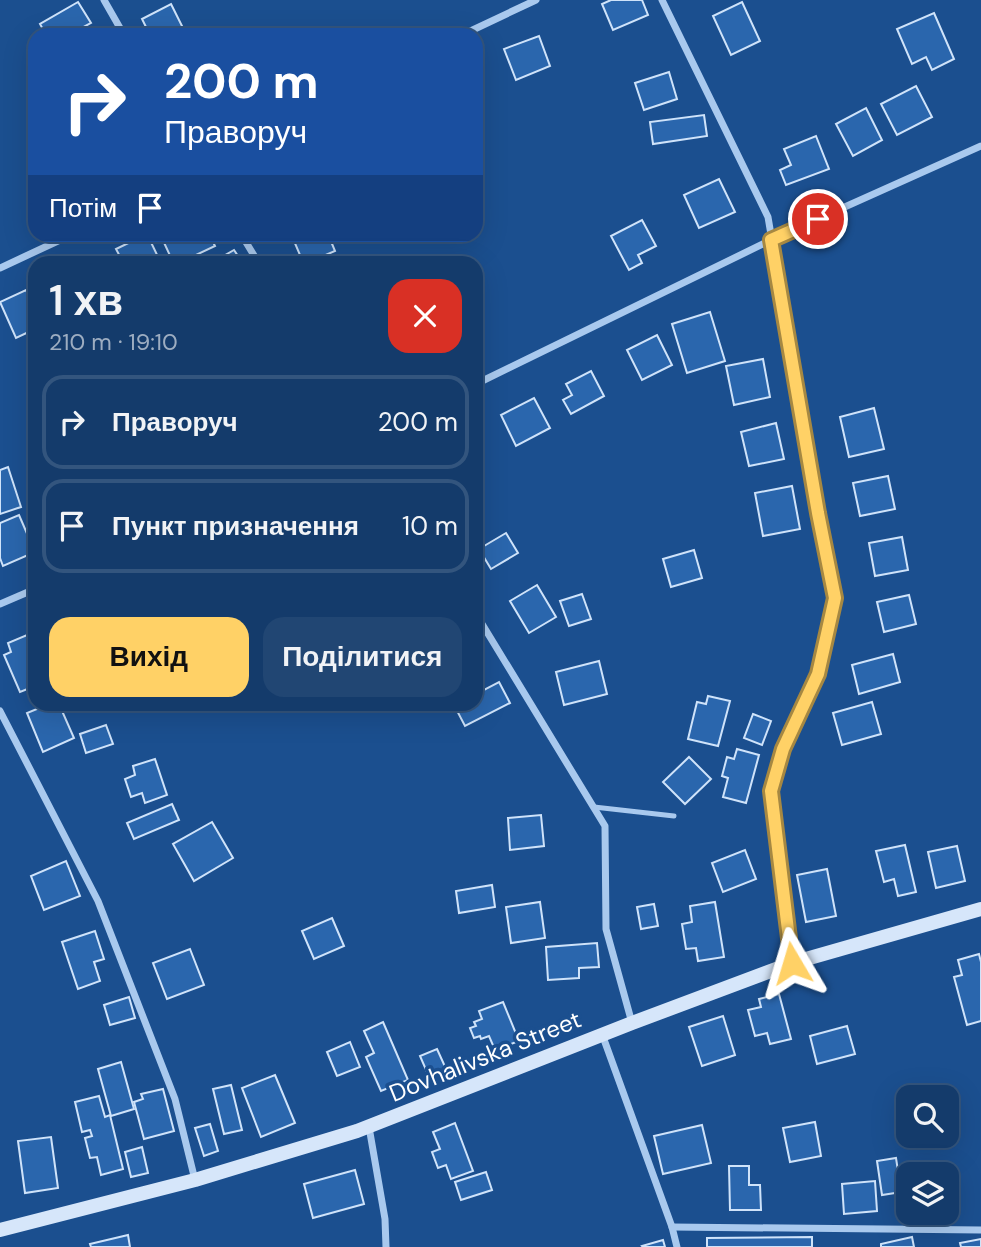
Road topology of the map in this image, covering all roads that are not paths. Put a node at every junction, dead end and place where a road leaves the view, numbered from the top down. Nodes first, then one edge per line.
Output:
1 (104, 0) edge
2 (536, 0) edge
3 (662, 0) edge
4 (120, 28) edge
5 (477, 28) edge
6 (981, 146) edge
7 (771, 240) junction
8 (56, 242) edge
9 (0, 268) edge
10 (483, 381) edge
11 (28, 592) edge
12 (0, 604) edge
13 (483, 625) edge
14 (0, 711) edge
15 (594, 807) junction
16 (674, 816) dead end
17 (981, 909) edge
18 (792, 963) junction
19 (632, 1023) junction
20 (602, 1034) junction
21 (369, 1127) junction
22 (195, 1180) junction
23 (672, 1227) junction
24 (0, 1230) edge
25 (981, 1230) edge
26 (386, 1247) edge
27 (677, 1247) edge

1 - 4 street
2 - 5 street
3 - 7 street
6 - 7 street
7 - 10 street
7 - 18 street
8 - 9 street
11 - 12 street
13 - 15 street
14 - 22 street
15 - 16 lane
15 - 19 street
17 - 18 street, Dovhalivska Street
18 - 19 street, Dovhalivska Street
19 - 20 street, Dovhalivska Street
20 - 21 street, Dovhalivska Street
20 - 23 street
21 - 22 street, Dovhalivska Street
21 - 26 street
22 - 24 street, Dovhalivska Street
23 - 25 street
23 - 27 street

